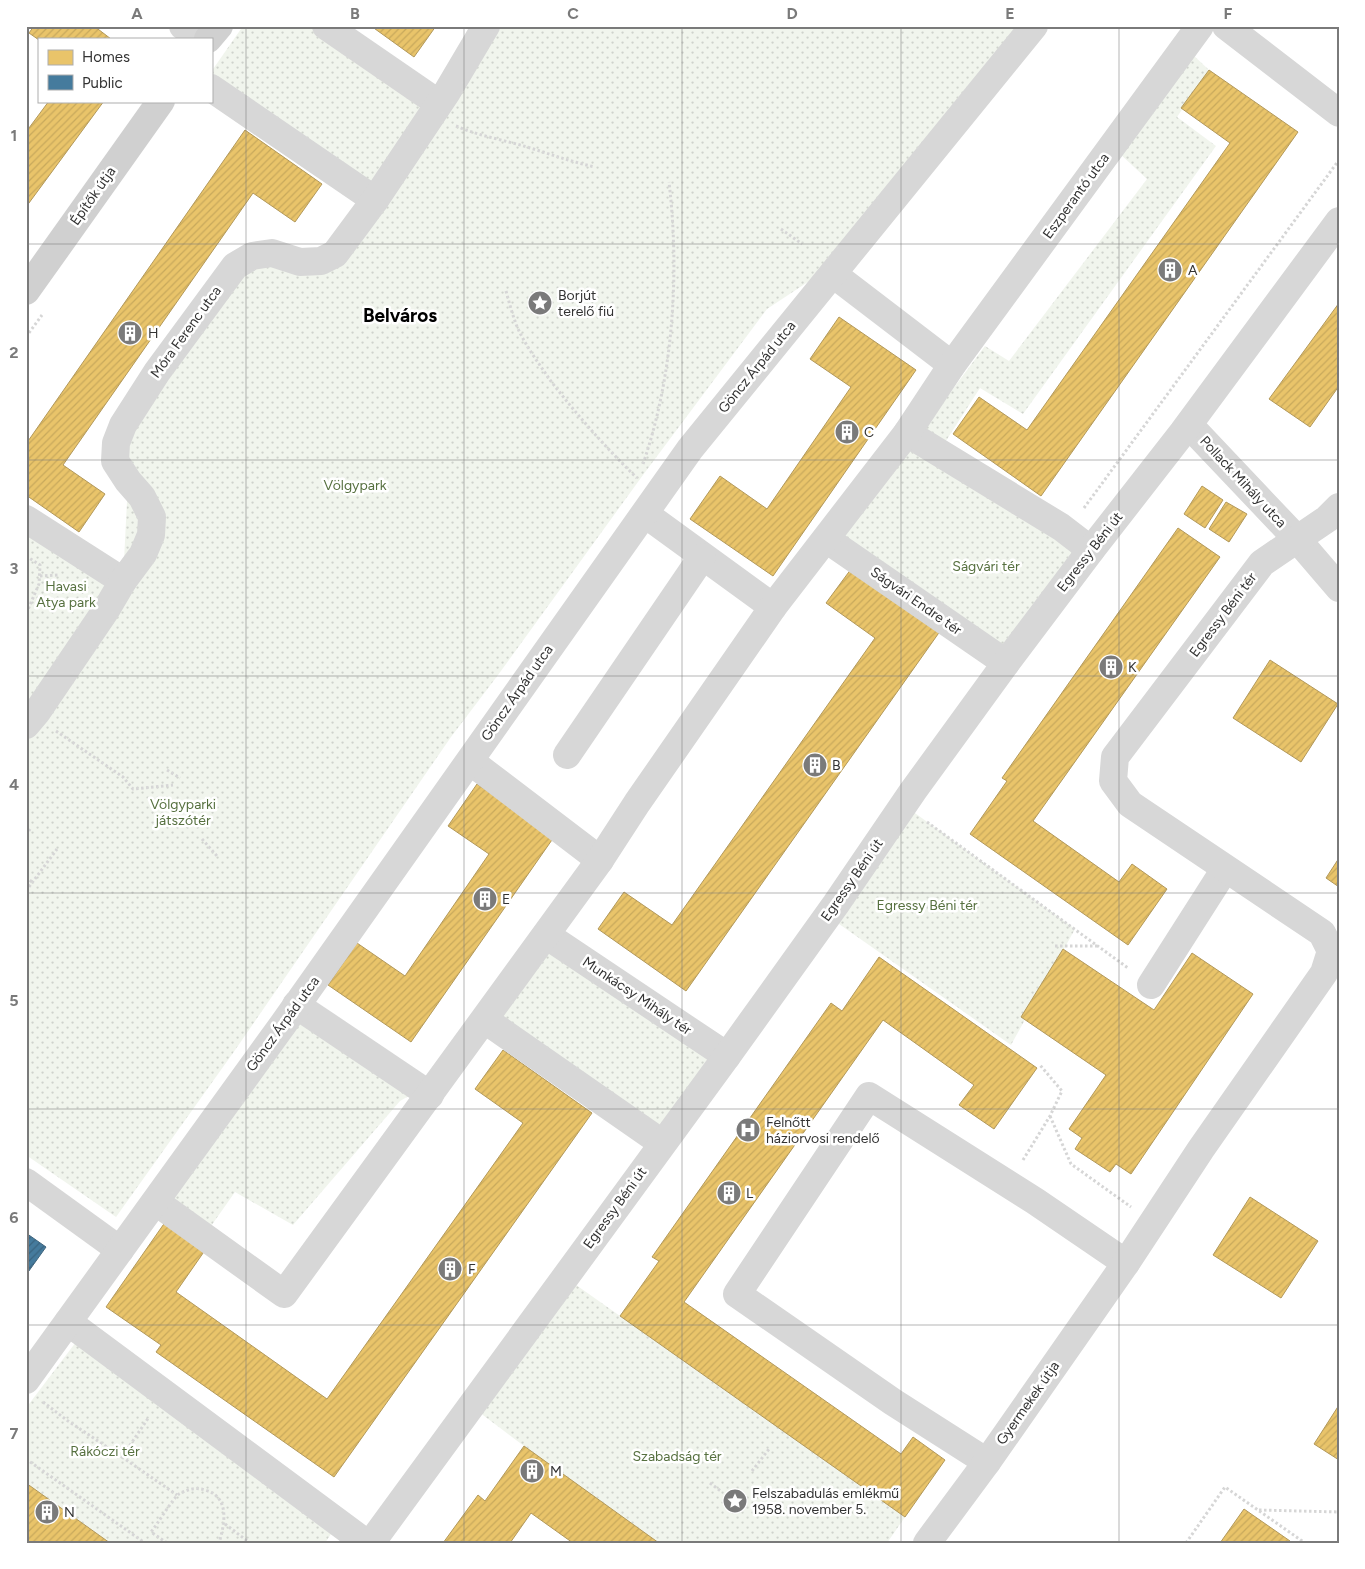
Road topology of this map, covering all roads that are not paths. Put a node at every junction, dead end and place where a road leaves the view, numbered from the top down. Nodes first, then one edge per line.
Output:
1 (183, 26) edge
2 (219, 26) edge
3 (326, 26) edge
4 (486, 26) edge
5 (1034, 26) edge
6 (1200, 26) edge
7 (1226, 26) edge
8 (200, 38) edge
9 (209, 38) edge
10 (212, 89) edge
11 (159, 102) edge
12 (435, 108) junction
13 (1339, 113) edge
14 (375, 200) junction
15 (1339, 220) edge
16 (832, 274) junction
17 (26, 291) edge
18 (952, 365) junction
19 (1188, 425) junction
20 (907, 433) junction
21 (1339, 507) edge
22 (644, 514) junction
23 (26, 519) edge
24 (826, 539) junction
25 (1297, 539) junction
26 (1091, 550) junction
27 (702, 557) junction
28 (123, 581) junction
29 (1339, 588) edge
30 (773, 607) junction
31 (1006, 663) junction
32 (26, 725) edge
33 (568, 755) dead end
34 (470, 761) junction
35 (600, 860) junction
36 (1225, 869) junction
37 (546, 935) junction
38 (1151, 985) road end
39 (296, 1005) junction
40 (485, 1020) junction
41 (727, 1056) junction
42 (430, 1096) junction
43 (662, 1143) junction
44 (26, 1182) edge
45 (156, 1202) junction
46 (120, 1250) junction
47 (1126, 1263) junction
48 (68, 1322) junction
49 (33, 1390) edge
50 (987, 1462) junction
51 (366, 1543) edge
52 (371, 1543) edge
53 (928, 1543) edge

1 - 8 street
2 - 9 street
3 - 12 street
4 - 12 street, Móra Ferenc utca
5 - 16 street, Göncz Árpád utca
6 - 18 street, Eszperantó utca
7 - 13 street
10 - 14 street
11 - 17 street, Építők útja
12 - 14 street, Móra Ferenc utca
14 - 28 street, Móra Ferenc utca
15 - 19 street, Egressy Béni út
16 - 18 street
16 - 22 street, Göncz Árpád utca
18 - 20 street
19 - 25 street, Pollack Mihály utca
19 - 26 street, Egressy Béni út
20 - 24 street
20 - 26 street
21 - 25 street, Pollack Mihály utca
22 - 27 street
22 - 34 street, Göncz Árpád utca
23 - 28 street
24 - 30 street
24 - 31 street, Ságvári Endre tér
25 - 29 street, Pollack Mihály utca
25 - 36 street, Egressy Béni tér
26 - 31 street, Egressy Béni út
27 - 30 street
27 - 33 street
28 - 32 street, Móra Ferenc utca
30 - 35 street
31 - 41 street, Egressy Béni út
34 - 35 street
34 - 39 street, Göncz Árpád utca
35 - 37 street
36 - 38 street
36 - 47 street, Egressy Béni tér
37 - 40 street
37 - 41 street, Munkácsy Mihály tér
39 - 42 street
39 - 45 street, Göncz Árpád utca
40 - 42 street
40 - 43 street
41 - 43 street, Egressy Béni út
42 - 45 street
43 - 52 street, Egressy Béni út
44 - 46 street
45 - 46 street, Göncz Árpád utca
46 - 48 street, Göncz Árpád utca
47 - 50 street, Gyermekek útja
47 - 50 street
48 - 49 street, Göncz Árpád utca
48 - 51 street
50 - 53 street, Gyermekek útja

